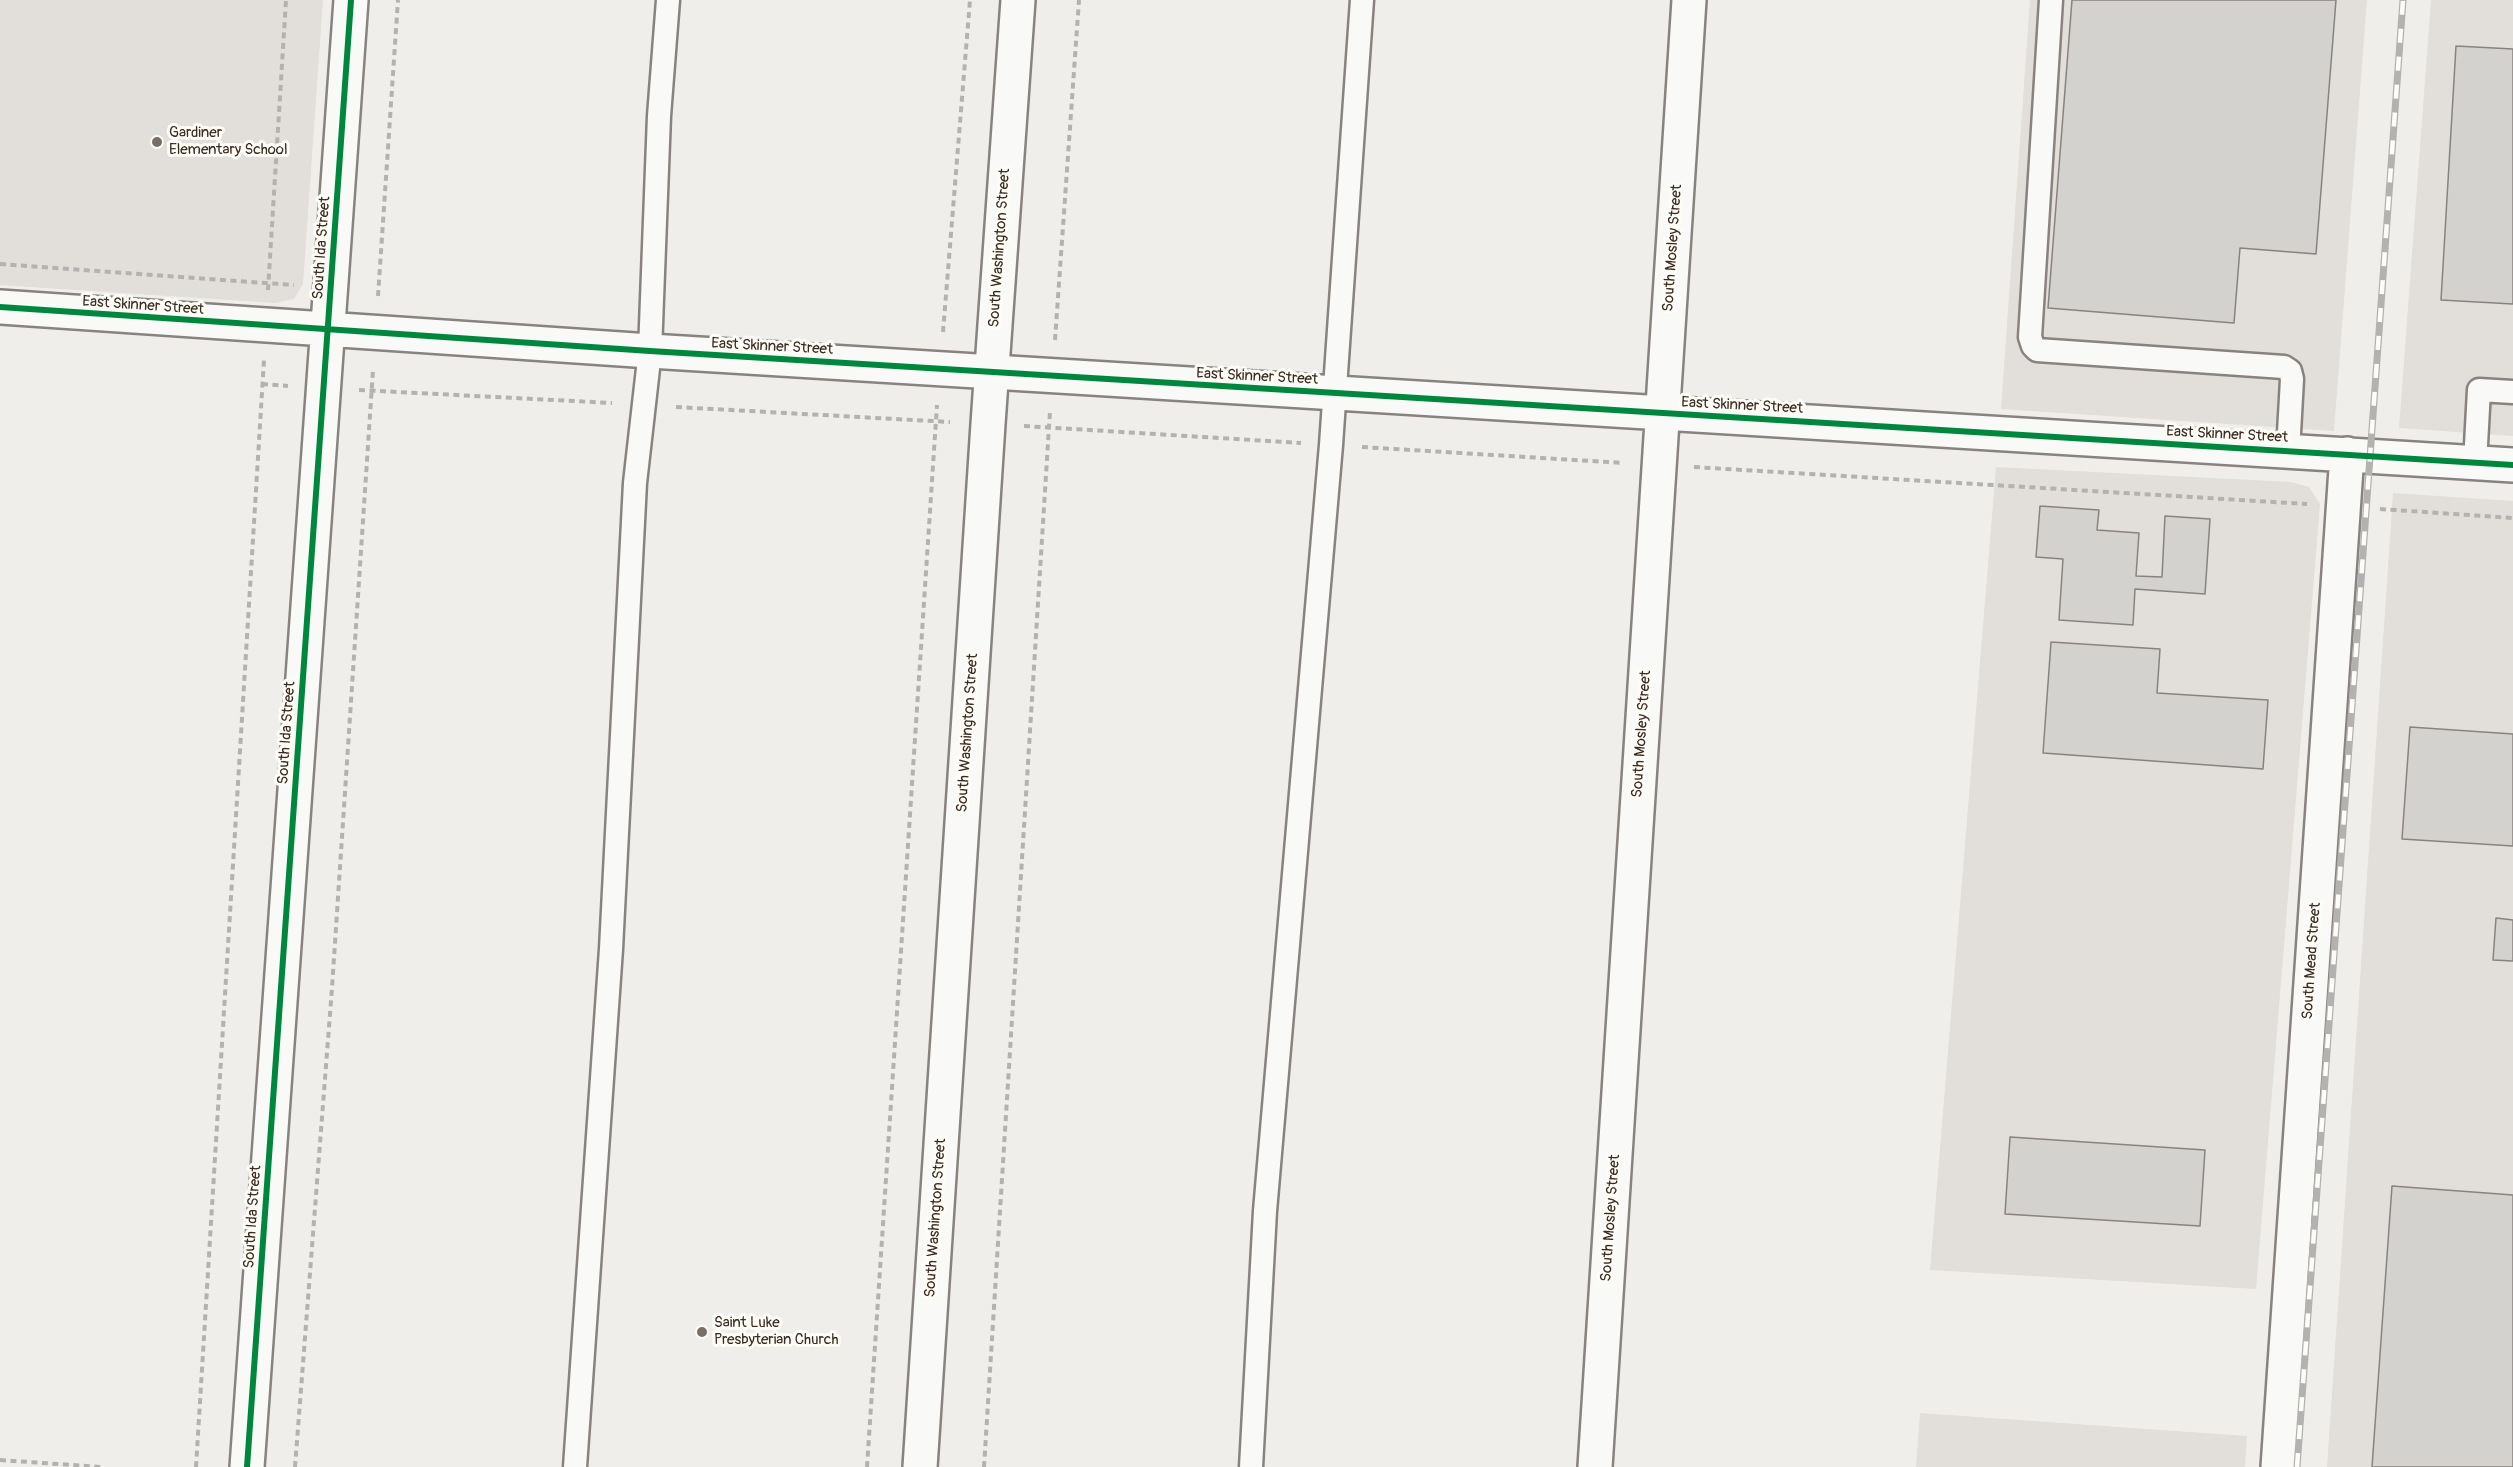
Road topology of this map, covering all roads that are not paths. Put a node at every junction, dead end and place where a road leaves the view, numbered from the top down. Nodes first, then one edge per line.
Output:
1 (351, 0) edge
2 (668, 0) edge
3 (1018, 0) edge
4 (1362, 0) edge
5 (1689, 0) edge
6 (2051, 0) edge
7 (0, 307) edge
8 (328, 331) junction
9 (650, 351) junction
10 (992, 373) junction
11 (2513, 392) edge
12 (1335, 393) junction
13 (1663, 413) junction
14 (2288, 451) junction
15 (2347, 454) junction
16 (2475, 463) junction
17 (2513, 465) edge
18 (247, 1467) edge
19 (575, 1467) edge
20 (920, 1467) edge
21 (1251, 1467) edge
22 (1595, 1467) edge
23 (2278, 1467) edge

1 - 8 street, South Ida Street
2 - 9 lane
3 - 10 street, South Washington Street
4 - 12 lane
5 - 13 street, South Mosley Street
6 - 14 lane
7 - 8 street, East Skinner Street
8 - 9 street, East Skinner Street
8 - 18 street, South Ida Street
9 - 10 street, East Skinner Street
9 - 19 lane
10 - 12 street, East Skinner Street
10 - 20 street, South Washington Street
11 - 16 lane
12 - 13 street, East Skinner Street
12 - 21 lane
13 - 14 street, East Skinner Street
13 - 22 street, South Mosley Street
14 - 15 street, East Skinner Street
15 - 16 street, East Skinner Street
15 - 23 street, South Mead Street
16 - 17 street, East Skinner Street

